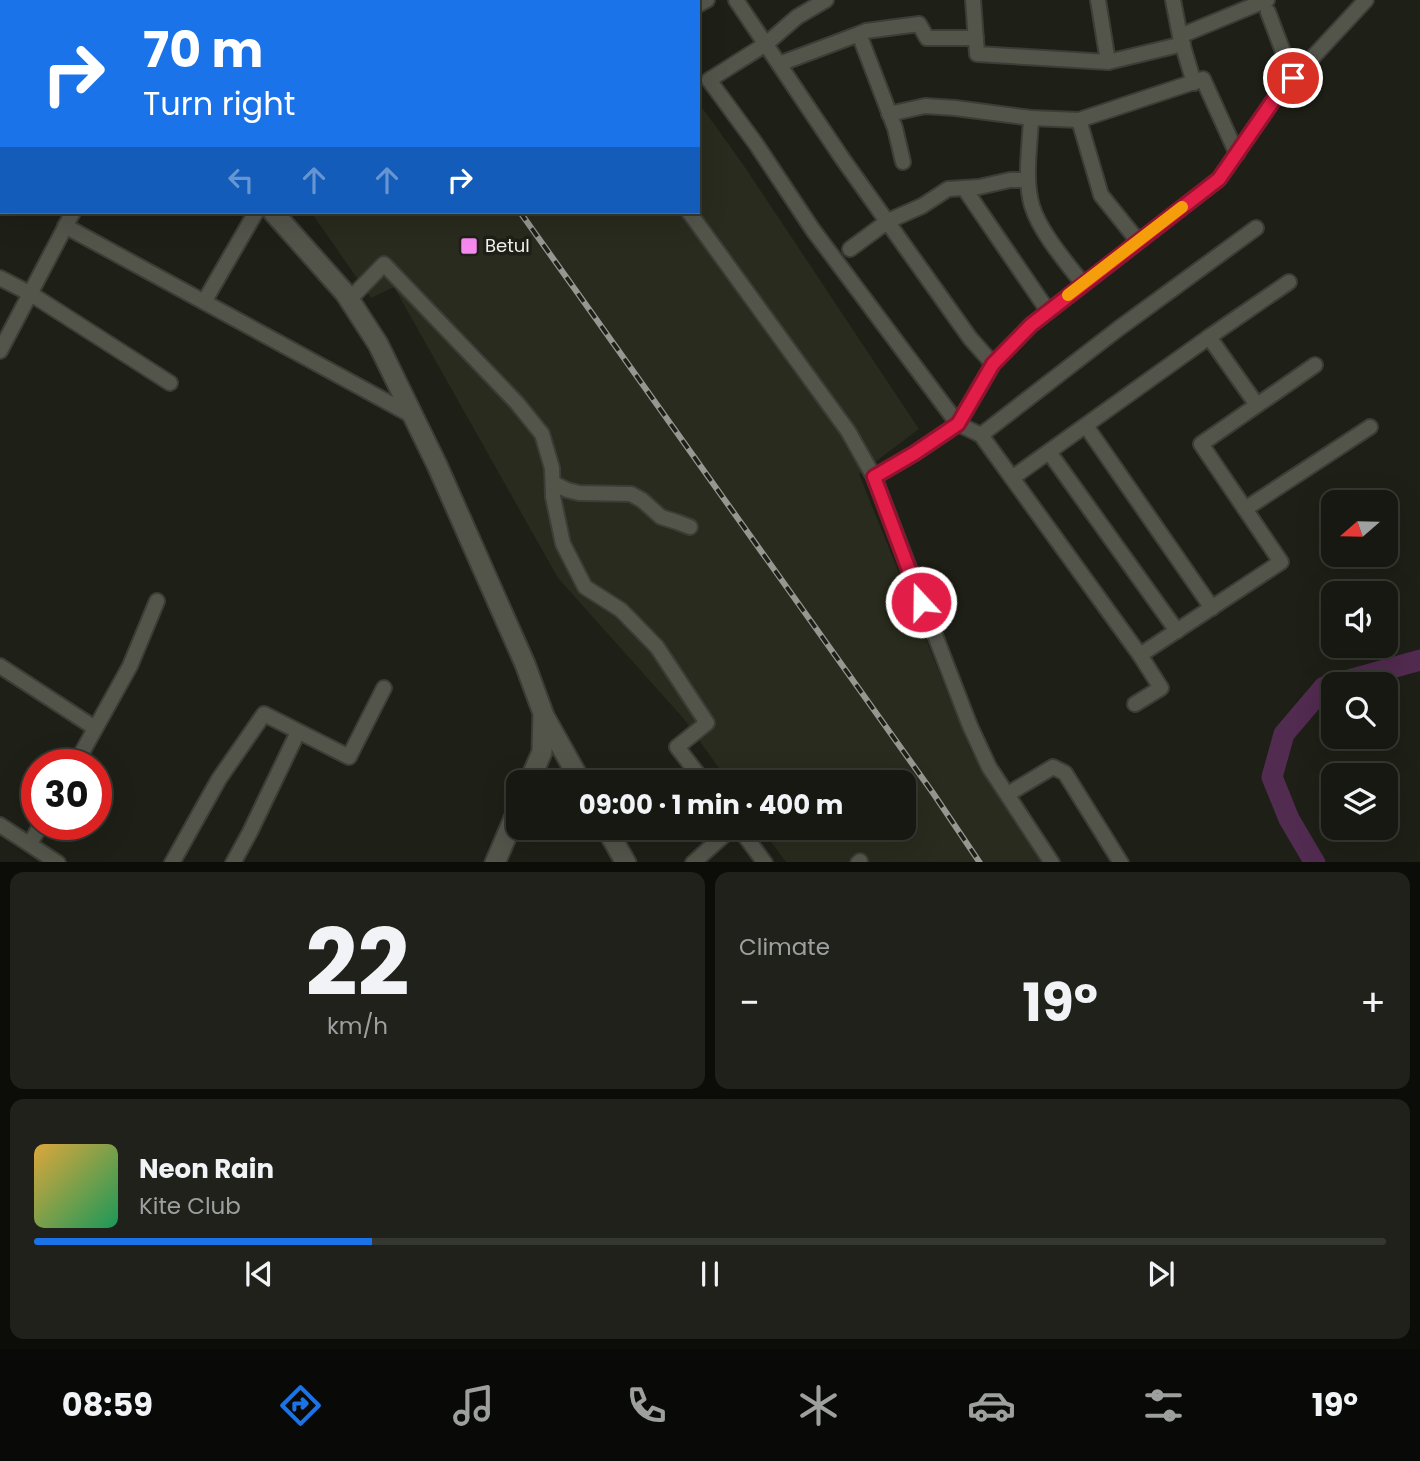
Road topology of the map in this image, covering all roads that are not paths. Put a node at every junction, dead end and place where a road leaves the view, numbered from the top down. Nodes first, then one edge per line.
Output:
1 (736, 0) edge
2 (826, 0) edge
3 (973, 0) edge
4 (1098, 0) edge
5 (1173, 0) edge
6 (1366, 0) edge
7 (1267, 6) edge
8 (859, 34) junction
9 (976, 38) junction
10 (1181, 40) junction
11 (766, 44) junction
12 (1108, 62) junction
13 (779, 64) junction
14 (1293, 78) junction
15 (1194, 83) junction
16 (889, 114) junction
17 (1031, 118) junction
18 (1079, 120) junction
19 (1237, 154) junction
20 (903, 162) dead end
21 (1028, 180) junction
22 (964, 188) junction
23 (72, 214) edge
24 (255, 214) edge
25 (275, 214) edge
26 (690, 214) edge
27 (888, 221) junction
28 (65, 226) junction
29 (1256, 228) dead end
30 (1138, 241) junction
31 (850, 248) dead end
32 (0, 278) edge
33 (1289, 282) dead end
34 (1083, 284) junction
35 (31, 294) junction
36 (349, 300) junction
37 (204, 302) junction
38 (1048, 311) junction
39 (1209, 337) junction
40 (0, 351) edge
41 (993, 364) junction
42 (1315, 365) dead end
43 (170, 383) dead end
44 (1257, 405) junction
45 (413, 416) junction
46 (958, 424) junction
47 (1086, 426) junction
48 (1370, 427) dead end
49 (981, 435) junction
50 (1049, 452) junction
51 (874, 477) junction
52 (1012, 478) junction
53 (553, 483) junction
54 (1245, 509) junction
55 (690, 527) dead end
56 (157, 600) dead end
57 (1212, 608) junction
58 (1177, 631) junction
59 (1140, 655) junction
60 (0, 666) edge
61 (384, 688) dead end
62 (1135, 704) dead end
63 (542, 713) junction
64 (95, 728) junction
65 (298, 732) junction
66 (84, 749) edge
67 (534, 770) edge
68 (574, 770) edge
69 (695, 770) edge
70 (1008, 794) junction
71 (0, 825) edge
72 (506, 837) edge
73 (32, 840) edge
74 (613, 840) edge
75 (719, 840) edge
76 (747, 840) edge
77 (30, 844) junction
78 (57, 862) edge
79 (173, 862) edge
80 (234, 862) edge
81 (495, 862) edge
82 (625, 862) edge
83 (694, 862) edge
84 (764, 862) edge
85 (1051, 862) edge
86 (1120, 862) edge

1 - 11 street
2 - 11 street
3 - 9 street
4 - 12 street
5 - 10 street
6 - 14 street
7 - 10 street
7 - 14 street
8 - 9 street
8 - 13 street
8 - 16 street
9 - 12 street
10 - 12 street
10 - 15 street
11 - 13 street
11 - 46 street
13 - 27 street
14 - 19 street
15 - 18 street
15 - 19 street
16 - 17 street
16 - 20 street
17 - 18 street
17 - 21 street
18 - 30 street
19 - 30 street
21 - 22 street
21 - 34 street
22 - 27 street
22 - 38 street
23 - 28 street
24 - 37 street
25 - 36 main road
26 - 51 street
27 - 31 street
27 - 41 street
28 - 35 street
28 - 37 street
29 - 49 street
30 - 34 street
32 - 35 street
33 - 39 street
34 - 38 street
35 - 40 street
35 - 43 street
36 - 45 main road
36 - 53 street
37 - 45 street
38 - 41 street
39 - 44 street
39 - 47 street
41 - 46 street
42 - 44 street
44 - 54 street
45 - 63 main road
46 - 49 street
46 - 51 street
47 - 50 street
47 - 57 street
48 - 54 street
49 - 52 street
50 - 52 street
50 - 58 street
51 - 70 street
52 - 59 street
53 - 55 street
53 - 69 street
54 - 57 street
56 - 64 street
57 - 58 street
58 - 59 street
59 - 62 street
60 - 64 street
61 - 65 street
63 - 67 main road
63 - 68 main road
64 - 66 street
65 - 79 street
65 - 80 street
70 - 85 street
70 - 86 street
71 - 77 street
72 - 81 main road
73 - 77 street
74 - 82 main road
75 - 83 street
76 - 84 street
77 - 78 street

